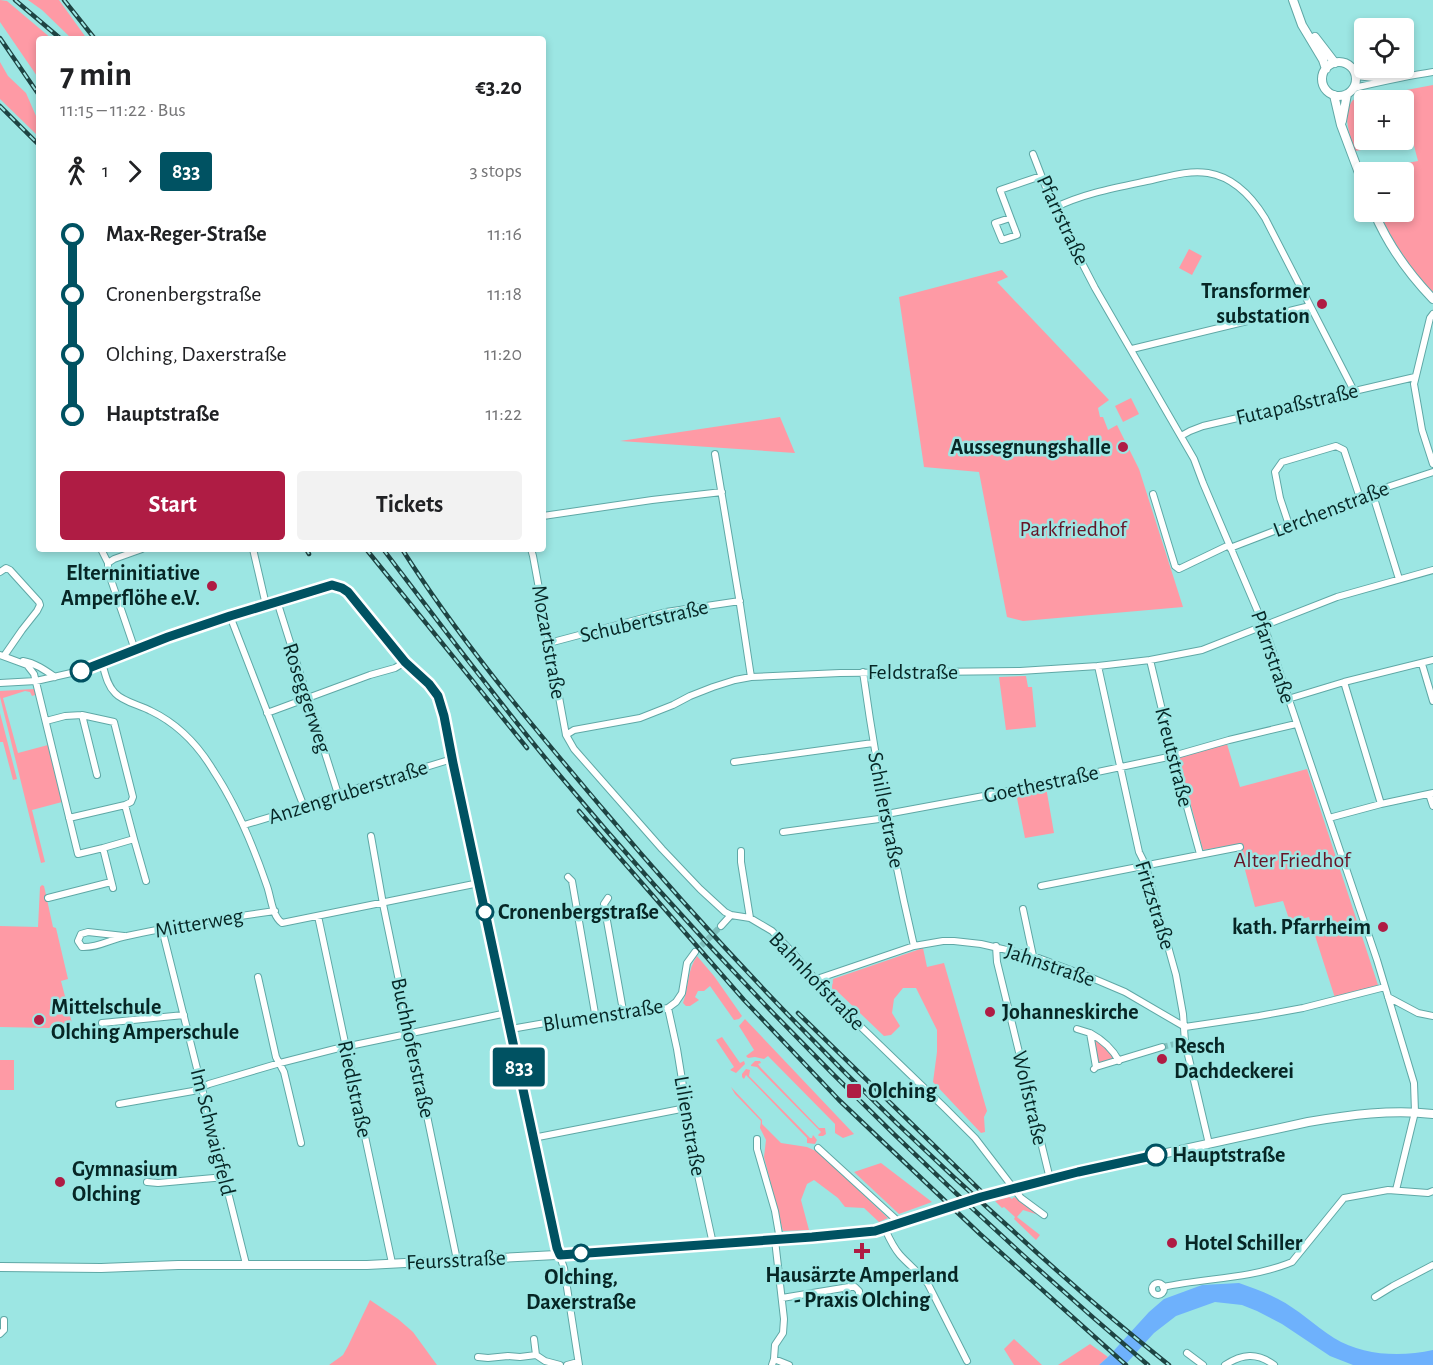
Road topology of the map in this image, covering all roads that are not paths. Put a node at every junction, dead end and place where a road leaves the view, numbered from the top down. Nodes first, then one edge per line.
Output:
1 (1293, 0) edge
2 (1299, 14) junction
3 (1335, 63) junction
4 (1326, 69) junction
5 (1354, 72) edge
6 (1433, 72) edge
7 (1356, 78) edge
8 (1371, 78) edge
9 (1386, 80) junction
10 (1350, 91) junction
11 (1334, 95) junction
12 (1341, 125) junction
13 (1034, 154) dead end
14 (1355, 162) edge
15 (1041, 176) junction
16 (1054, 208) junction
17 (1010, 218) dead end
18 (1378, 222) edge
19 (1433, 299) edge
20 (1310, 306) junction
21 (1433, 314) edge
22 (1132, 349) junction
23 (1415, 377) junction
24 (1354, 391) junction
25 (1181, 436) junction
26 (715, 454) dead end
27 (1433, 464) edge
28 (1433, 471) edge
29 (722, 492) junction
30 (1372, 492) junction
31 (1153, 494) dead end
32 (1360, 498) junction
33 (546, 516) edge
34 (1289, 525) junction
35 (1230, 546) junction
36 (102, 552) edge
37 (134, 552) edge
38 (254, 552) edge
39 (532, 552) edge
40 (108, 563) junction
41 (1433, 570) edge
42 (0, 572) edge
43 (1399, 579) junction
44 (740, 600) junction
45 (277, 601) junction
46 (266, 605) junction
47 (230, 616) junction
48 (1264, 626) junction
49 (549, 643) junction
50 (135, 650) junction
51 (2, 656) edge
52 (16, 660) junction
53 (1150, 660) junction
54 (1433, 660) edge
55 (405, 662) junction
56 (102, 663) junction
57 (1422, 664) junction
58 (1098, 666) junction
59 (863, 672) junction
60 (55, 677) junction
61 (751, 677) junction
62 (36, 681) junction
63 (1344, 682) junction
64 (0, 683) edge
65 (308, 698) junction
66 (1288, 699) junction
67 (1433, 701) edge
68 (267, 713) junction
69 (82, 716) junction
70 (46, 721) junction
71 (1296, 724) junction
72 (566, 735) junction
73 (873, 743) junction
74 (1173, 756) junction
75 (452, 759) junction
76 (734, 762) dead end
77 (1120, 767) junction
78 (97, 775) dead end
79 (1431, 793) edge
80 (338, 794) junction
81 (1381, 804) junction
82 (125, 805) junction
83 (1433, 806) edge
84 (304, 807) junction
85 (886, 816) junction
86 (69, 818) junction
87 (1329, 818) junction
88 (244, 825) junction
89 (783, 832) dead end
90 (371, 836) dead end
91 (134, 839) junction
92 (1240, 847) dead end
93 (103, 848) junction
94 (741, 851) dead end
95 (1200, 854) junction
96 (1145, 864) junction
97 (568, 877) dead end
98 (146, 881) dead end
99 (479, 883) junction
100 (1041, 886) dead end
101 (48, 898) dead end
102 (608, 898) dead end
103 (383, 903) junction
104 (1023, 909) dead end
105 (275, 911) junction
106 (731, 915) junction
107 (318, 916) junction
108 (750, 918) junction
109 (722, 926) tunnel mouth
110 (162, 929) junction
111 (123, 936) junction
112 (914, 946) junction
113 (996, 946) junction
114 (695, 952) tunnel mouth
115 (1033, 956) junction
116 (258, 977) dead end
117 (814, 980) junction
118 (1385, 987) junction
119 (1388, 997) junction
120 (668, 1008) junction
121 (507, 1013) junction
122 (184, 1015) junction
123 (624, 1016) junction
124 (1433, 1016) edge
125 (596, 1019) junction
126 (102, 1023) dead end
127 (1185, 1027) junction
128 (511, 1029) junction
129 (1077, 1029) dead end
130 (411, 1032) junction
131 (1090, 1033) junction
132 (346, 1046) junction
133 (1162, 1047) tunnel mouth
134 (1119, 1061) junction
135 (280, 1063) junction
136 (202, 1088) junction
137 (119, 1104) dead end
138 (686, 1108) junction
139 (1415, 1112) junction
140 (1433, 1114) edge
141 (534, 1138) junction
142 (757, 1139) dead end
143 (301, 1143) dead end
144 (1209, 1144) junction
145 (818, 1148) dead end
146 (225, 1177) junction
147 (1050, 1179) junction
148 (147, 1182) dead end
149 (1013, 1188) junction
150 (1396, 1190) junction
151 (1433, 1191) edge
152 (1044, 1215) dead end
153 (901, 1224) junction
154 (885, 1229) junction
155 (777, 1237) junction
156 (713, 1244) junction
157 (560, 1255) junction
158 (457, 1260) junction
159 (392, 1263) junction
160 (246, 1264) junction
161 (1433, 1265) edge
162 (0, 1267) edge
163 (849, 1287) dead end
164 (1163, 1287) dead end
165 (1376, 1297) dead end
166 (782, 1298) junction
167 (4, 1320) dead end
168 (0, 1334) edge
169 (534, 1339) dead end
170 (1187, 1353) dead end
171 (536, 1355) junction
172 (478, 1357) dead end
173 (967, 1361) dead end
174 (773, 1362) edge
175 (578, 1363) edge
176 (560, 1365) edge
177 (567, 1365) edge
178 (789, 1365) edge
179 (1203, 1365) edge
180 (1225, 1365) edge
181 (1274, 1365) edge

1 - 2 street
2 - 3 street
2 - 4 street
3 - 4 street
3 - 5 street
4 - 11 street
6 - 9 street
7 - 10 street
8 - 9 street
9 - 10 street
10 - 11 street
10 - 12 street
11 - 12 street
12 - 14 street
13 - 15 street, Pfarrstraße
15 - 16 street, Pfarrstraße
15 - 17 street
16 - 20 street
16 - 22 street, Pfarrstraße
18 - 19 street
20 - 22 street
20 - 24 street
21 - 23 street
22 - 25 street, Pfarrstraße
23 - 24 street, Futapaßstraße
23 - 27 street
24 - 25 street, Futapaßstraße
25 - 35 street, Pfarrstraße
26 - 29 street
28 - 30 street, Lerchenstraße
29 - 33 street
29 - 44 street
30 - 32 street, Lerchenstraße
30 - 43 street
31 - 35 street, Lerchenstraße
32 - 34 street, Lerchenstraße
32 - 34 street
34 - 35 street, Lerchenstraße
35 - 48 street, Pfarrstraße
36 - 40 street
37 - 40 street
38 - 46 street
39 - 49 street, Mozartstraße
40 - 50 street
41 - 43 street, Feldstraße
42 - 51 street
43 - 48 street, Feldstraße
44 - 49 street, Schubertstraße
44 - 61 street
45 - 46 street
45 - 55 street
45 - 65 street, Roseggerweg
46 - 47 street
47 - 50 street
47 - 68 street
48 - 53 street, Feldstraße
48 - 66 street, Pfarrstraße
49 - 72 street, Mozartstraße
50 - 56 street
51 - 52 street
52 - 60 street
52 - 62 street
53 - 58 street, Feldstraße
53 - 74 street, Kreutstraße
54 - 57 street
55 - 65 street
55 - 75 street
56 - 60 street
56 - 88 street
57 - 63 street
57 - 67 street
58 - 59 street, Feldstraße
58 - 77 street, Fritzstraße
59 - 61 street, Feldstraße
59 - 73 street, Schillerstraße
60 - 62 street
61 - 72 street, Feldstraße
62 - 64 street
62 - 70 street
63 - 66 street
63 - 81 street
65 - 68 street
65 - 80 street, Roseggerweg
66 - 71 street, Pfarrstraße
68 - 84 street
69 - 70 street
69 - 78 street
69 - 82 street
70 - 86 street
71 - 74 street, Goethestraße
71 - 87 street, Pfarrstraße
72 - 106 street
73 - 76 street
73 - 85 street, Schillerstraße
74 - 77 street, Goethestraße
74 - 95 street, Kreutstraße
75 - 80 street, Anzengruberstraße
75 - 99 street
77 - 85 street, Goethestraße
77 - 96 street, Fritzstraße
79 - 81 street
79 - 83 street
80 - 84 street, Anzengruberstraße
81 - 87 street
82 - 86 street
82 - 91 street
84 - 88 street, Anzengruberstraße
85 - 89 street, Goethestraße
85 - 112 street, Schillerstraße
86 - 93 street
87 - 118 street, Pfarrstraße
88 - 105 street
90 - 103 street, Buchhoferstraße
91 - 93 street
91 - 98 street
92 - 95 street
93 - 101 street
94 - 108 street
95 - 96 street
96 - 100 street
96 - 127 street, Fritzstraße
97 - 125 street
99 - 103 street
99 - 121 street
102 - 123 street
103 - 107 street
103 - 130 street, Buchhoferstraße
104 - 115 street
105 - 107 street
105 - 110 street, Mitterweg
106 - 108 street, Bahnhofstraße
106 - 109 street
107 - 132 street, Riedlstraße
108 - 117 street, Bahnhofstraße
110 - 111 street, Mitterweg
110 - 122 street, Im Schwaigfeld
111 - 111 street, Mitterweg
112 - 113 street, Jahnstraße
112 - 117 street, Jahnstraße
113 - 115 street, Jahnstraße
113 - 147 street, Wolfstraße
114 - 120 street, Blumenstraße
115 - 127 street, Jahnstraße
116 - 135 street
117 - 149 street, Bahnhofstraße
118 - 119 street, Pfarrstraße
118 - 127 street
119 - 124 street
119 - 139 street, Pfarrstraße
120 - 123 street, Blumenstraße
120 - 138 street, Lilienstraße
121 - 128 street
121 - 130 street
122 - 126 street
122 - 136 street, Im Schwaigfeld
123 - 125 street, Blumenstraße
125 - 128 street, Blumenstraße
127 - 144 street, Fritzstraße
128 - 141 street
129 - 131 street
130 - 132 street
130 - 158 street, Buchhoferstraße
131 - 134 street
131 - 134 street
132 - 135 street
132 - 159 street, Riedlstraße
133 - 134 street
135 - 136 street
135 - 143 street
136 - 137 street
136 - 146 street, Im Schwaigfeld
138 - 141 street
138 - 156 street, Lilienstraße
139 - 140 street
139 - 144 street
139 - 150 street, Pfarrstraße
141 - 157 street
142 - 155 street
144 - 147 street
145 - 153 street
146 - 148 street
146 - 160 street, Im Schwaigfeld
147 - 149 street
149 - 152 street, Bahnhofstraße
149 - 153 street, Feursstraße
150 - 151 street
150 - 164 street
153 - 154 street, Feursstraße
154 - 155 street, Feursstraße
154 - 173 street
155 - 156 street, Feursstraße
155 - 166 street
156 - 157 street, Feursstraße
157 - 158 street, Feursstraße
157 - 175 street
158 - 159 street, Feursstraße
159 - 160 street, Feursstraße
160 - 162 street, Feursstraße
161 - 165 street
163 - 166 street
166 - 174 street
167 - 168 street
169 - 171 street
170 - 179 street
171 - 172 street
171 - 176 street
174 - 178 street
175 - 177 street
180 - 181 street

